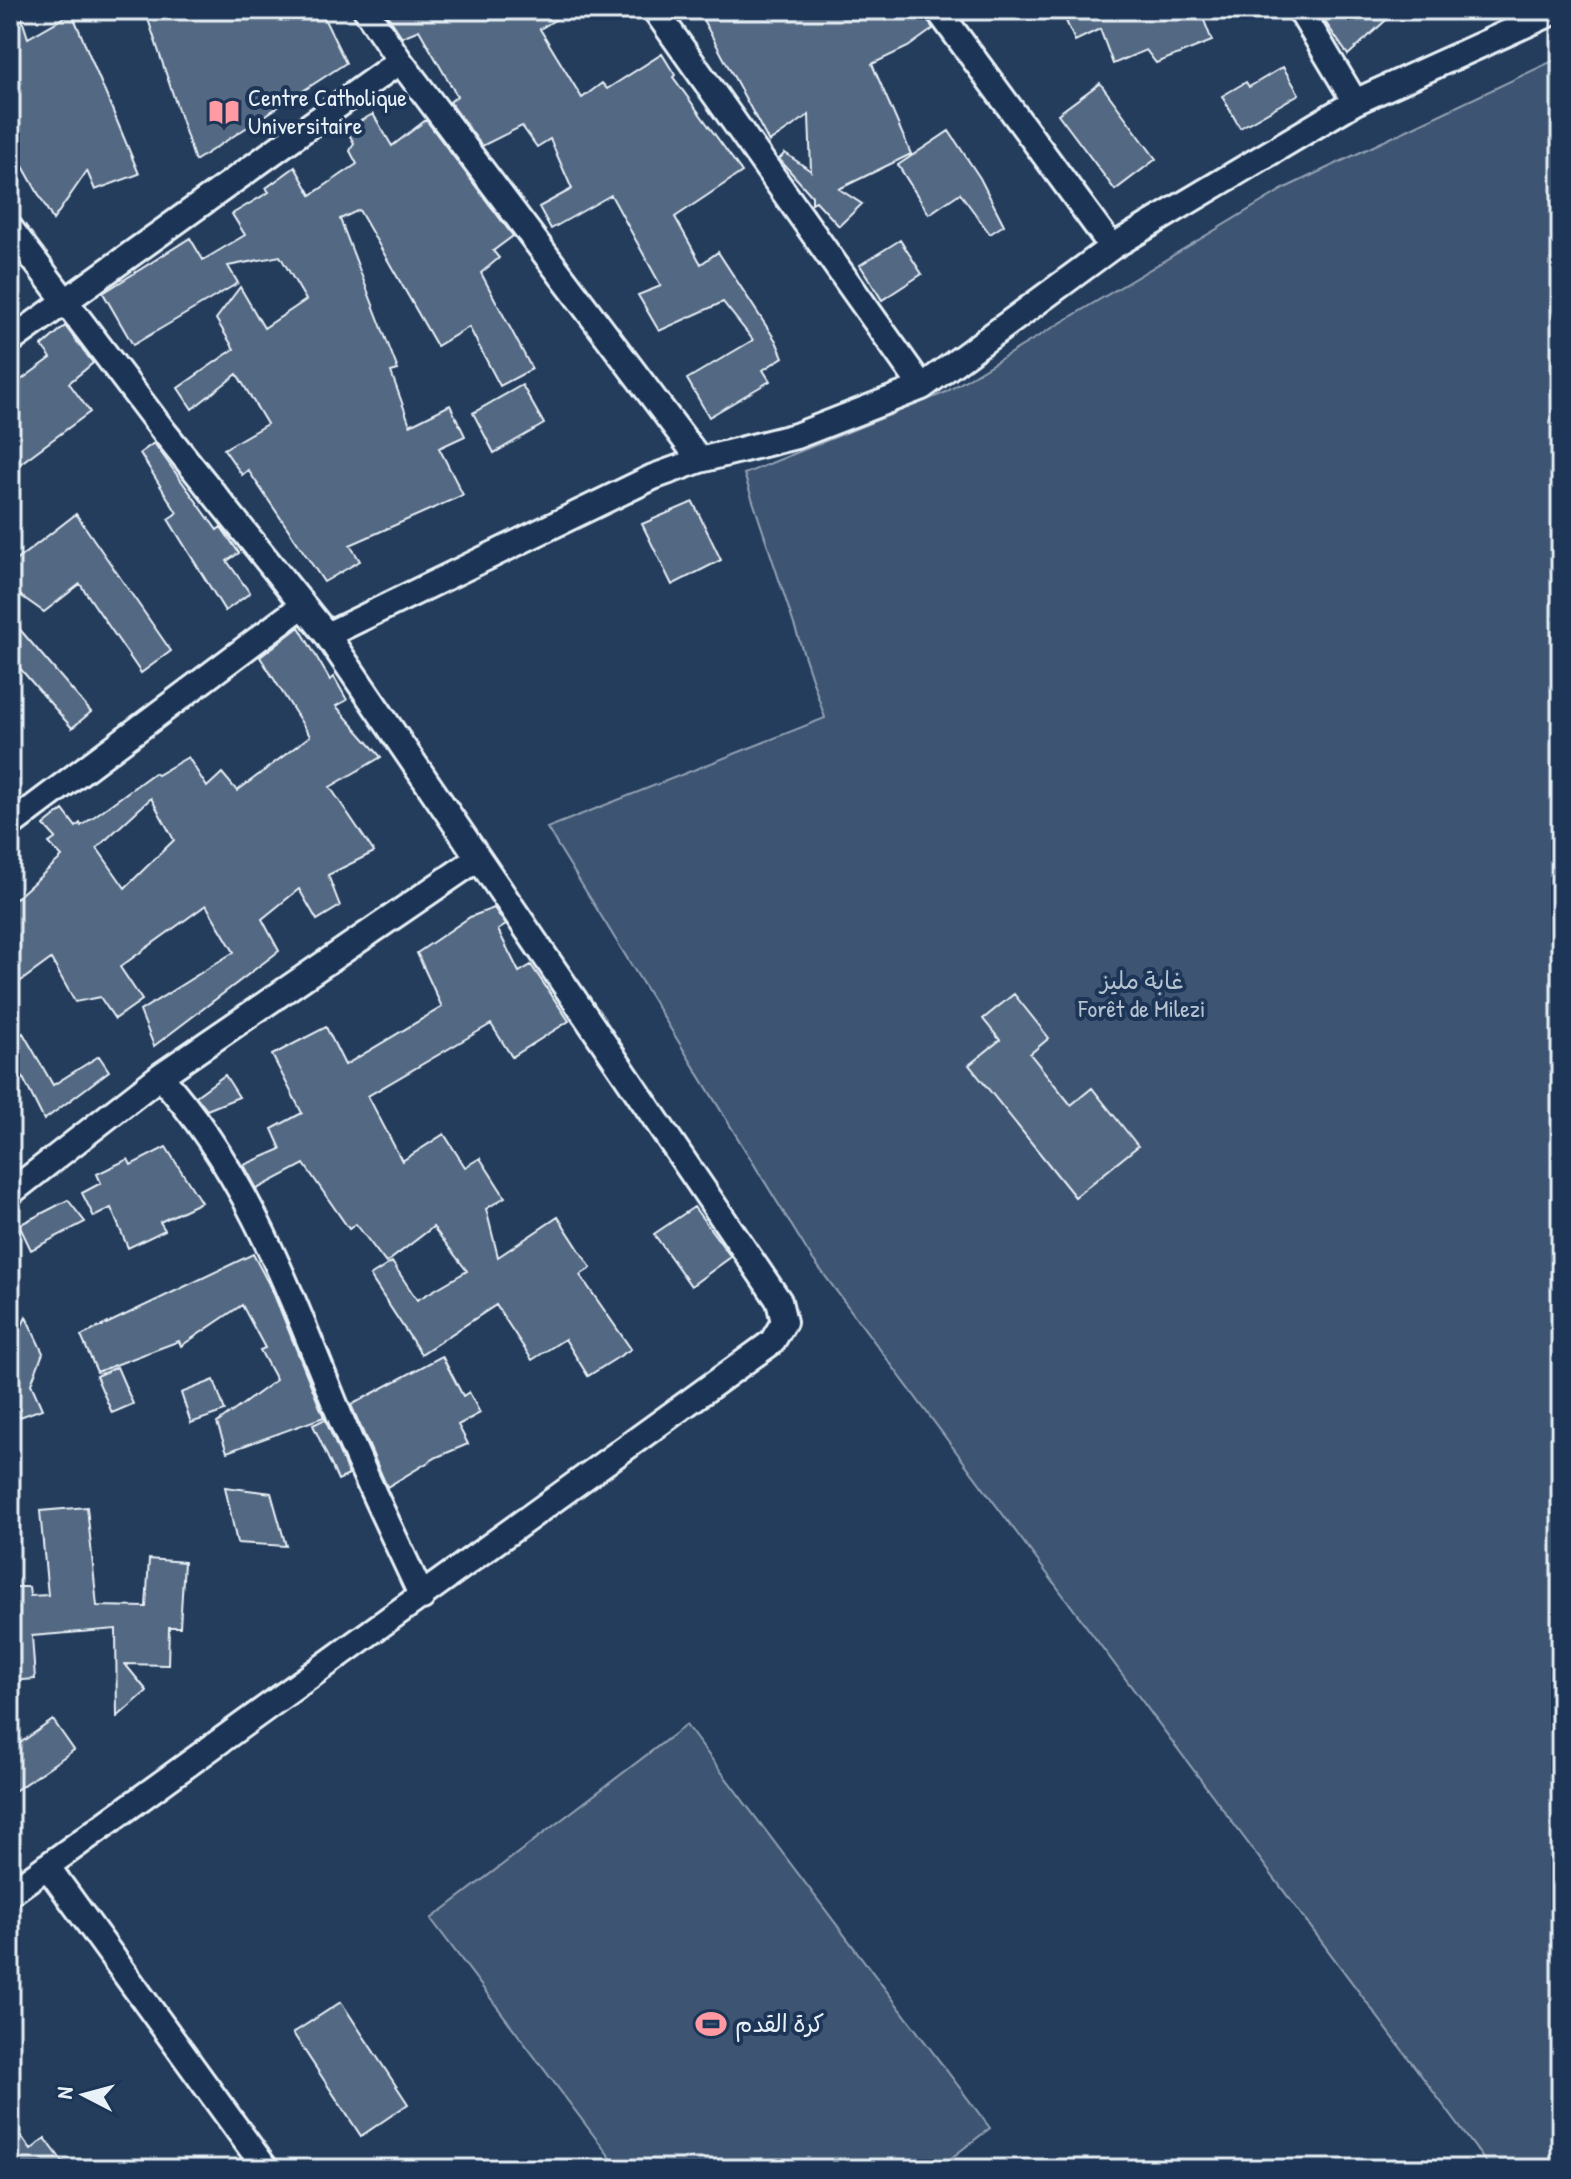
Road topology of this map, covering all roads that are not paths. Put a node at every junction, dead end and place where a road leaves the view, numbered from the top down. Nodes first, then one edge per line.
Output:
1 (366, 10) edge
2 (655, 10) edge
3 (938, 10) edge
4 (1300, 10) edge
5 (1558, 10) edge
6 (400, 61) junction
7 (1355, 102) junction
8 (10, 228) edge
9 (1112, 247) junction
10 (64, 300) junction
11 (10, 341) edge
12 (922, 387) junction
13 (700, 460) junction
14 (302, 606) junction
15 (327, 635) junction
16 (10, 825) edge
17 (477, 859) junction
18 (160, 1076) junction
19 (10, 1193) edge
20 (422, 1597) junction
21 (47, 1866) junction
22 (10, 1893) edge
23 (266, 2169) edge

1 - 6 street
2 - 12 street
3 - 9 street
4 - 7 street
5 - 7 street
6 - 10 street
6 - 13 street
7 - 9 street
8 - 10 street
9 - 12 street
10 - 11 street
10 - 14 street
12 - 13 street
13 - 15 street
14 - 15 street
14 - 16 street
15 - 17 street
17 - 18 street
17 - 20 street
18 - 19 street
18 - 20 street
20 - 21 street
21 - 22 street
21 - 23 street

